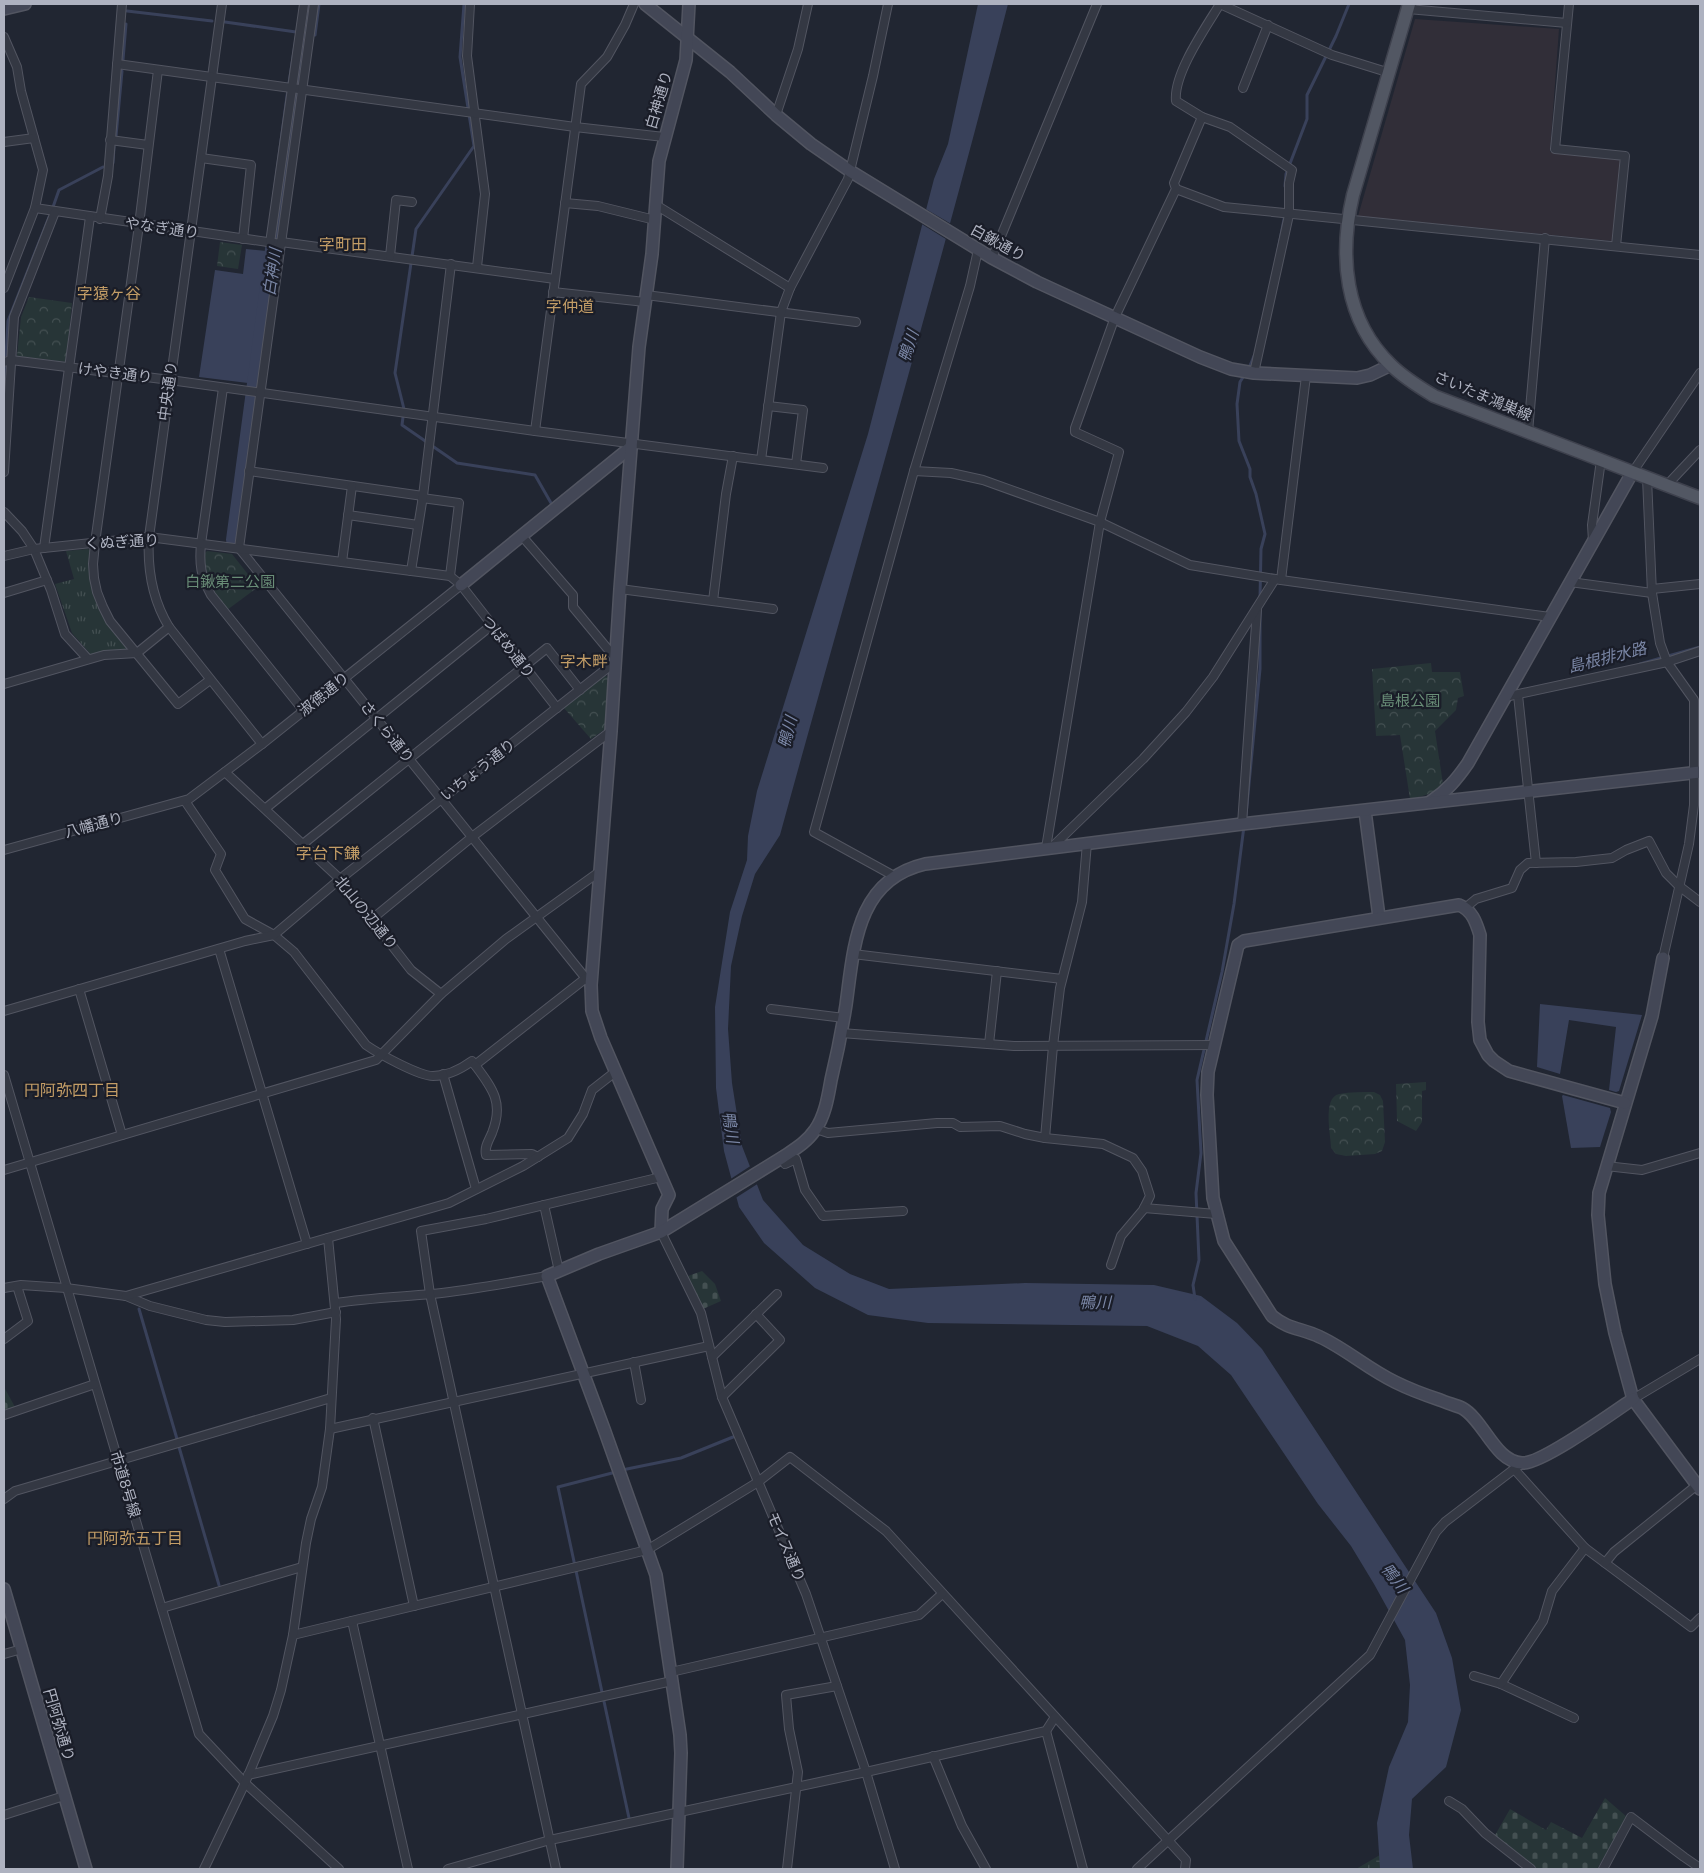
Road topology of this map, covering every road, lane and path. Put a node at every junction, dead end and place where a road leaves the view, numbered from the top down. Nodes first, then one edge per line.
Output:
1 (25, 4) edge
2 (122, 4) edge
3 (222, 4) edge
4 (304, 4) edge
5 (314, 4) edge
6 (470, 4) edge
7 (634, 4) edge
8 (645, 4) edge
9 (689, 4) edge
10 (808, 4) edge
11 (888, 4) edge
12 (1097, 4) edge
13 (1220, 4) edge
14 (1569, 4) edge
15 (1409, 7) edge
16 (4, 9) edge
17 (1568, 23) junction
18 (1268, 25) junction
19 (687, 36) junction
20 (4, 37) edge
21 (117, 64) junction
22 (158, 70) junction
23 (1390, 74) junction
24 (212, 77) junction
25 (292, 87) junction
26 (1243, 88) dead end
27 (302, 89) junction
28 (474, 113) junction
29 (776, 115) junction
30 (1202, 117) junction
31 (574, 127) junction
32 (664, 136) junction
33 (34, 138) junction
34 (110, 140) junction
35 (4, 142) edge
36 (148, 144) junction
37 (201, 158) junction
38 (850, 171) junction
39 (1176, 189) junction
40 (412, 202) dead end
41 (565, 203) junction
42 (656, 205) junction
43 (35, 208) junction
44 (55, 212) junction
45 (1289, 215) junction
46 (90, 218) junction
47 (100, 219) junction
48 (655, 220) junction
49 (1348, 220) junction
50 (139, 225) junction
51 (190, 232) junction
52 (1545, 238) junction
53 (243, 239) junction
54 (270, 243) junction
55 (280, 244) junction
56 (1616, 246) junction
57 (975, 248) junction
58 (1700, 255) edge
59 (390, 256) junction
60 (992, 258) junction
61 (451, 264) junction
62 (4, 265) edge
63 (12, 266) junction
64 (478, 267) junction
65 (555, 279) junction
66 (4, 288) edge
67 (790, 288) junction
68 (553, 292) junction
69 (646, 298) junction
70 (781, 312) junction
71 (1115, 317) junction
72 (856, 322) dead end
73 (7, 361) edge
74 (1391, 365) junction
75 (69, 367) junction
76 (1249, 372) junction
77 (1700, 373) edge
78 (118, 374) junction
79 (1306, 376) junction
80 (170, 380) junction
81 (223, 388) junction
82 (260, 393) junction
83 (768, 406) junction
84 (432, 417) junction
85 (535, 431) junction
86 (1528, 432) junction
87 (631, 446) junction
88 (1700, 450) edge
89 (733, 456) junction
90 (761, 460) junction
91 (1601, 460) junction
92 (796, 464) junction
93 (823, 468) dead end
94 (249, 470) junction
95 (914, 471) junction
96 (4, 472) edge
97 (1632, 473) junction
98 (1647, 478) junction
99 (1667, 485) junction
100 (352, 486) junction
101 (422, 497) junction
102 (1700, 498) edge
103 (4, 512) edge
104 (348, 515) junction
105 (1100, 522) junction
106 (418, 525) junction
107 (521, 535) junction
108 (149, 537) junction
109 (1593, 541) junction
110 (95, 543) junction
111 (201, 544) junction
112 (44, 548) junction
113 (239, 548) junction
114 (34, 549) junction
115 (4, 556) edge
116 (342, 562) junction
117 (411, 571) junction
118 (450, 576) junction
119 (47, 580) junction
120 (1278, 580) junction
121 (1570, 582) junction
122 (1700, 584) edge
123 (461, 585) junction
124 (620, 589) junction
125 (1652, 591) junction
126 (4, 593) edge
127 (713, 601) junction
128 (1257, 608) junction
129 (773, 609) dead end
130 (1550, 617) junction
131 (492, 625) junction
132 (169, 628) junction
133 (1700, 651) edge
134 (137, 653) junction
135 (88, 659) junction
136 (615, 660) junction
137 (1667, 661) junction
138 (524, 667) junction
139 (344, 678) junction
140 (210, 680) junction
141 (4, 684) edge
142 (580, 690) junction
143 (1518, 695) junction
144 (1505, 697) junction
145 (557, 708) junction
146 (304, 710) junction
147 (377, 719) junction
148 (611, 731) junction
149 (262, 744) junction
150 (409, 759) junction
151 (225, 772) junction
152 (1697, 772) edge
153 (1528, 792) junction
154 (441, 799) junction
155 (185, 801) junction
156 (1428, 803) junction
157 (266, 808) junction
158 (1365, 810) junction
159 (1242, 824) junction
160 (472, 837) junction
161 (1087, 843) junction
162 (304, 844) junction
163 (1049, 848) junction
164 (4, 850) edge
165 (1536, 863) junction
166 (599, 872) junction
167 (894, 876) junction
168 (340, 879) junction
169 (1679, 886) junction
170 (1700, 902) edge
171 (1466, 908) junction
172 (535, 916) junction
173 (1379, 917) junction
174 (372, 920) junction
175 (274, 935) junction
176 (219, 949) junction
177 (853, 954) junction
178 (1663, 958) joint
179 (997, 971) junction
180 (1062, 979) junction
181 (589, 982) junction
182 (79, 989) junction
183 (440, 994) junction
184 (771, 1008) dead end
185 (4, 1011) edge
186 (844, 1018) junction
187 (841, 1033) junction
188 (988, 1044) junction
189 (1214, 1045) junction
190 (1053, 1046) junction
191 (381, 1055) junction
192 (475, 1065) junction
193 (615, 1072) junction
194 (442, 1074) junction
195 (4, 1075) edge
196 (262, 1093) junction
197 (1624, 1103) junction
198 (816, 1129) junction
199 (122, 1135) junction
200 (1045, 1138) junction
201 (1700, 1153) edge
202 (538, 1157) junction
203 (781, 1162) junction
204 (29, 1163) junction
205 (1606, 1166) junction
206 (4, 1170) edge
207 (661, 1177) junction
208 (476, 1189) junction
209 (544, 1205) junction
210 (1144, 1208) junction
211 (903, 1211) dead end
212 (1216, 1214) junction
213 (661, 1232) junction
214 (328, 1238) junction
215 (306, 1244) junction
216 (1111, 1266) dead end
217 (559, 1271) junction
218 (547, 1276) junction
219 (17, 1286) junction
220 (4, 1288) edge
221 (66, 1288) junction
222 (430, 1294) junction
223 (777, 1294) dead end
224 (126, 1296) junction
225 (336, 1308) junction
226 (756, 1314) junction
227 (4, 1339) edge
228 (709, 1346) junction
229 (712, 1357) junction
230 (1700, 1359) edge
231 (634, 1362) junction
232 (583, 1372) junction
233 (95, 1384) junction
234 (722, 1397) junction
235 (331, 1398) junction
236 (1633, 1399) junction
237 (642, 1400) dead end
238 (454, 1401) junction
239 (4, 1415) edge
240 (373, 1418) junction
241 (330, 1429) junction
242 (117, 1460) junction
243 (1518, 1467) junction
244 (758, 1482) junction
245 (1699, 1487) edge
246 (4, 1499) edge
247 (1585, 1548) junction
248 (647, 1550) junction
249 (1605, 1563) junction
250 (302, 1568) junction
251 (495, 1586) junction
252 (4, 1589) edge
253 (942, 1594) junction
254 (414, 1606) junction
255 (162, 1608) junction
256 (1700, 1618) edge
257 (352, 1621) junction
258 (293, 1635) junction
259 (821, 1638) junction
260 (22, 1649) junction
261 (4, 1654) edge
262 (672, 1676) junction
263 (1474, 1676) dead end
264 (1501, 1684) junction
265 (837, 1686) junction
266 (522, 1714) junction
267 (1055, 1717) junction
268 (1574, 1718) dead end
269 (1046, 1731) junction
270 (379, 1746) junction
271 (933, 1756) junction
272 (866, 1772) junction
273 (248, 1775) junction
274 (245, 1783) junction
275 (796, 1787) junction
276 (64, 1796) junction
277 (1450, 1801) dead end
278 (678, 1813) junction
279 (4, 1814) edge
280 (550, 1840) junction
281 (1168, 1842) junction
282 (1700, 1868) edge
283 (86, 1869) edge
284 (204, 1869) edge
285 (339, 1869) edge
286 (408, 1869) edge
287 (448, 1869) edge
288 (556, 1869) edge
289 (677, 1869) edge
290 (787, 1869) edge
291 (896, 1869) edge
292 (986, 1869) edge
293 (1082, 1869) edge
294 (1137, 1869) edge
295 (1185, 1869) edge
296 (1531, 1869) edge
297 (1603, 1869) edge

1 - 16 street
2 - 21 street
3 - 24 street, 中央通り
4 - 25 street
5 - 27 street
6 - 28 street
7 - 31 street
8 - 19 street, 白鍬通り
9 - 19 street, 白神通り
10 - 29 street
11 - 38 street
12 - 60 street
13 - 18 street
13 - 30 street
14 - 17 street
15 - 17 street
15 - 23 main road, さいたま鴻巣線
17 - 56 street
18 - 23 street
18 - 26 street
19 - 29 street, 白鍬通り
19 - 32 street, 白神通り
20 - 33 street
21 - 22 street
21 - 34 street
22 - 24 street
22 - 36 street
23 - 49 main road, さいたま鴻巣線
24 - 25 street
24 - 37 street, 中央通り
25 - 27 street
25 - 54 street
27 - 28 street
27 - 55 street
28 - 31 street
28 - 64 street
29 - 38 street, 白鍬通り
30 - 39 street
30 - 45 street
31 - 32 street
31 - 41 street
32 - 42 street, 白神通り
33 - 35 street
33 - 43 street
34 - 36 street
34 - 47 street
36 - 50 street
37 - 51 street, 中央通り
37 - 53 street
38 - 57 street, 白鍬通り
38 - 67 street
39 - 45 street
39 - 71 street
40 - 59 street
41 - 48 street
41 - 65 street
42 - 48 street, 白神通り
42 - 67 street
43 - 44 street, やなぎ通り
43 - 63 street
44 - 46 street, やなぎ通り
44 - 73 street
45 - 49 street
45 - 76 street
46 - 47 street, やなぎ通り
46 - 75 street
47 - 50 street, やなぎ通り
48 - 69 street, 白神通り
49 - 52 street
49 - 74 main road, さいたま鴻巣線
50 - 51 street, やなぎ通り
50 - 78 street
51 - 53 street, やなぎ通り
51 - 80 street, 中央通り
52 - 56 street
52 - 86 street
53 - 54 street, やなぎ通り
54 - 55 street, やなぎ通り
55 - 59 street, やなぎ通り
55 - 82 street
56 - 58 street
57 - 60 street, 白鍬通り
57 - 95 street
59 - 61 street, やなぎ通り
60 - 71 street, 白鍬通り
61 - 64 street, やなぎ通り
61 - 84 street
62 - 63 street
63 - 66 street
64 - 65 street, やなぎ通り
65 - 68 street
67 - 70 street
68 - 69 street
68 - 85 street
69 - 70 street
69 - 87 street, 白神通り
70 - 72 street
70 - 83 street
71 - 76 street, 白鍬通り
71 - 105 street
73 - 75 street, けやき通り
73 - 96 street
74 - 79 street, 白鍬通り
74 - 86 main road, さいたま鴻巣線
75 - 78 street, けやき通り
75 - 112 street
76 - 79 street, 白鍬通り
77 - 97 street
78 - 80 street, けやき通り
78 - 110 street
79 - 120 street
80 - 81 street, けやき通り
80 - 108 street, 中央通り
81 - 82 street, けやき通り
81 - 111 street
82 - 84 street, けやき通り
82 - 94 street
83 - 90 street
83 - 92 street
84 - 85 street, けやき通り
84 - 101 street
85 - 87 street, けやき通り
86 - 91 main road, さいたま鴻巣線
87 - 89 street, けやき通り
87 - 107 street
87 - 124 street, 白神通り
88 - 99 street
89 - 90 street, けやき通り
89 - 127 street
90 - 92 street, けやき通り
91 - 97 main road, さいたま鴻巣線
91 - 109 street
92 - 93 street, けやき通り
94 - 100 street
94 - 113 street
95 - 105 street
95 - 167 street
97 - 98 main road, さいたま鴻巣線
97 - 109 street
98 - 99 main road, さいたま鴻巣線
98 - 125 street
99 - 102 main road, さいたま鴻巣線
100 - 101 street
100 - 104 street
101 - 106 street
101 - 118 street
103 - 114 street
104 - 106 street
104 - 116 street
105 - 120 street
105 - 163 street
106 - 117 street
107 - 123 street
107 - 136 street
108 - 110 street, くぬぎ通り
108 - 111 street, くぬぎ通り
108 - 132 street, 中央通り
109 - 121 street
110 - 112 street, くぬぎ通り
110 - 134 street
111 - 113 street, くぬぎ通り
111 - 146 street
112 - 114 street, くぬぎ通り
113 - 116 street, くぬぎ通り
113 - 139 street, さくら通り
114 - 115 street, くぬぎ通り
114 - 119 street
116 - 117 street, くぬぎ通り
117 - 118 street, くぬぎ通り
118 - 123 street, つばめ通り
119 - 126 street
119 - 135 street
120 - 128 street
120 - 130 street
121 - 125 street
121 - 130 street
122 - 125 street
123 - 131 street, つばめ通り
123 - 139 street, 淑徳通り
124 - 127 street
124 - 136 street, 白神通り
125 - 137 street
127 - 129 street
128 - 159 street
128 - 163 street
130 - 144 street
131 - 138 street, つばめ通り
131 - 147 street
132 - 134 street
132 - 140 street, 中央通り
133 - 137 street
134 - 135 street
134 - 140 street
135 - 141 street
136 - 142 street, いちょう通り
136 - 148 street, 白神通り
137 - 143 street
137 - 152 street
138 - 142 street
138 - 145 street, つばめ通り
138 - 150 street
139 - 146 street, 淑徳通り
139 - 147 street, さくら通り
140 - 149 street, 中央通り
142 - 145 street, いちょう通り
143 - 144 street
143 - 153 street
144 - 156 street
145 - 154 street, いちょう通り
146 - 149 street, 淑徳通り
147 - 150 street, さくら通り
147 - 157 street
148 - 160 street
148 - 166 street, 白神通り
149 - 151 street, 淑徳通り
150 - 154 street, さくら通り
150 - 162 street
151 - 155 street, 淑徳通り
151 - 157 street, 北山の辺通り
152 - 153 street
152 - 169 street
153 - 156 street
153 - 165 street
154 - 160 street, さくら通り
154 - 168 street, いちょう通り
155 - 164 street, 八幡通り
155 - 175 street
156 - 158 street
157 - 162 street, 北山の辺通り
158 - 159 street
158 - 173 street
159 - 161 street
160 - 172 street, さくら通り
160 - 174 street
161 - 163 street
161 - 180 street
162 - 168 street, 北山の辺通り
163 - 167 street
165 - 169 street
165 - 171 street
166 - 172 street
166 - 181 street, 白神通り
167 - 177 street
168 - 174 street, 北山の辺通り
168 - 175 street, いちょう通り
169 - 170 street
169 - 178 street
171 - 173 street
171 - 197 street
172 - 181 street, さくら通り
172 - 183 street
173 - 189 street
174 - 183 street, 北山の辺通り
175 - 176 street
175 - 191 street
176 - 182 street
176 - 196 street
177 - 179 street
177 - 186 street
178 - 197 street
179 - 180 street
179 - 188 street
180 - 190 street
181 - 192 street
181 - 193 street, 白神通り
182 - 185 street
182 - 199 street
183 - 191 street
184 - 186 street
186 - 187 street
187 - 188 street
187 - 198 street
188 - 190 street
189 - 190 street
189 - 212 street
190 - 200 street
191 - 194 street
191 - 196 street
192 - 194 street
192 - 202 street
193 - 202 street
193 - 207 street, 白神通り
194 - 208 street
195 - 204 street, 市道8号線
196 - 199 street
196 - 215 street
197 - 205 street
198 - 200 street
198 - 203 street
199 - 204 street
200 - 210 street
201 - 205 street
202 - 208 street
203 - 211 street
203 - 213 street
204 - 206 street
204 - 221 street, 市道8号線
205 - 236 street
207 - 209 street
207 - 213 street, 白神通り
208 - 214 street
209 - 217 street
209 - 222 street
210 - 212 street
210 - 216 street
212 - 243 street
213 - 217 street
213 - 228 street, モイス通り
214 - 215 street
214 - 225 street
215 - 224 street
217 - 218 street
218 - 222 street
218 - 232 street
219 - 220 street
219 - 221 street
219 - 227 street
221 - 224 street
221 - 233 street, 市道8号線
222 - 225 street
222 - 238 street
223 - 226 street
224 - 225 street
225 - 235 street
226 - 229 street
226 - 234 street
228 - 229 street, モイス通り
228 - 231 street
229 - 234 street, モイス通り
230 - 236 street
231 - 232 street
231 - 237 street
232 - 238 street
232 - 248 street
233 - 239 street
233 - 242 street, 市道8号線
234 - 244 street, モイス通り
235 - 241 street
235 - 242 street
236 - 243 street
236 - 245 street
238 - 240 street
238 - 251 street
240 - 241 street
240 - 254 street
241 - 250 street
242 - 246 street
242 - 255 street, 市道8号線
243 - 247 street
243 - 281 street
244 - 248 street
244 - 253 street
244 - 259 street, モイス通り
245 - 249 street
247 - 249 street
247 - 264 street
248 - 251 street
248 - 262 street
249 - 256 street
250 - 255 street
250 - 258 street
251 - 254 street
251 - 266 street
252 - 260 street, 円阿弥通り
253 - 259 street
253 - 267 street
254 - 257 street
255 - 274 street, 市道8号線
257 - 258 street
257 - 270 street
258 - 273 street
259 - 262 street
259 - 265 street, モイス通り
260 - 261 street
260 - 276 street, 円阿弥通り
262 - 266 street
262 - 278 street
263 - 264 street
264 - 268 street
265 - 272 street, モイス通り
265 - 275 street
266 - 270 street
266 - 280 street
267 - 269 street
267 - 281 street
269 - 271 street
269 - 293 street
270 - 273 street
270 - 286 street
271 - 272 street
271 - 292 street
272 - 275 street
272 - 291 street, モイス通り
273 - 274 street
274 - 284 street
274 - 285 street, 市道8号線
275 - 278 street
275 - 290 street
276 - 279 street
276 - 283 street, 円阿弥通り
277 - 296 street
278 - 280 street
278 - 289 street
280 - 287 street
280 - 288 street
281 - 294 street
281 - 295 street
282 - 297 street

